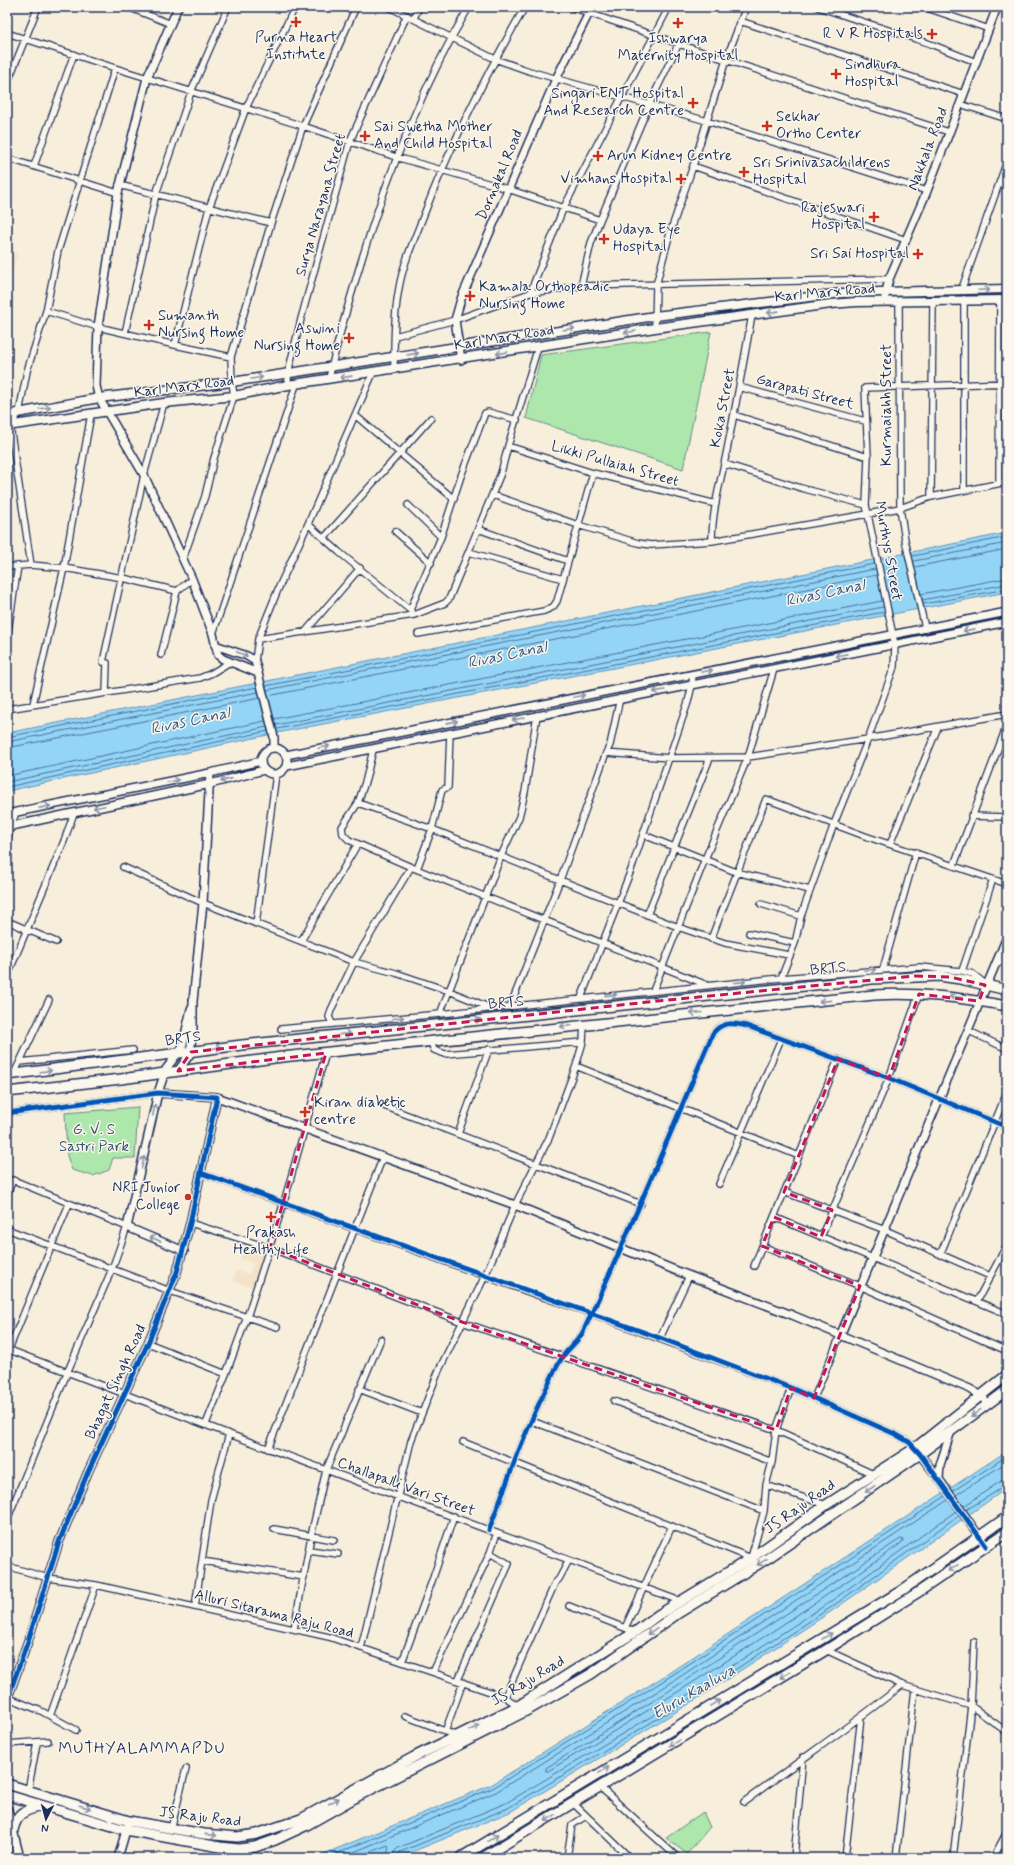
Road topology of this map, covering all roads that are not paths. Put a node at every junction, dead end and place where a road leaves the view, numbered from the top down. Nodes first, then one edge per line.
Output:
1 (38, 7) edge
2 (128, 7) edge
3 (178, 7) edge
4 (228, 7) edge
5 (295, 7) edge
6 (356, 7) edge
7 (389, 7) edge
8 (419, 7) edge
9 (469, 7) edge
10 (525, 7) edge
11 (571, 7) edge
12 (669, 7) edge
13 (746, 7) edge
14 (818, 7) edge
15 (924, 7) edge
16 (997, 7) edge
17 (591, 10) edge
18 (407, 15) junction
19 (414, 18) junction
20 (740, 21) junction
21 (171, 24) junction
22 (989, 29) junction
23 (7, 33) edge
24 (654, 35) junction
25 (25, 38) junction
26 (451, 38) junction
27 (679, 43) junction
28 (74, 54) junction
29 (495, 59) junction
30 (726, 60) junction
31 (976, 62) junction
32 (115, 68) junction
33 (147, 78) junction
34 (556, 79) junction
35 (7, 84) edge
36 (191, 92) junction
37 (964, 94) junction
38 (622, 96) junction
39 (960, 104) junction
40 (649, 105) junction
41 (246, 108) junction
42 (1007, 119) edge
43 (707, 121) junction
44 (303, 126) junction
45 (949, 132) junction
46 (350, 141) junction
47 (396, 157) junction
48 (7, 158) edge
49 (1007, 160) edge
50 (34, 166) junction
51 (693, 166) junction
52 (441, 169) junction
53 (80, 180) junction
54 (119, 185) junction
55 (508, 189) junction
56 (927, 191) junction
57 (118, 193) junction
58 (156, 194) junction
59 (210, 208) junction
60 (563, 209) junction
61 (600, 220) junction
62 (271, 223) junction
63 (906, 240) junction
64 (889, 279) junction
65 (656, 285) junction
66 (581, 286) junction
67 (1007, 289) edge
68 (886, 291) junction
69 (961, 291) junction
70 (530, 293) junction
71 (964, 300) junction
72 (1003, 300) edge
73 (884, 301) junction
74 (899, 301) junction
75 (933, 301) junction
76 (46, 311) junction
77 (752, 315) junction
78 (655, 316) junction
79 (455, 320) junction
80 (98, 327) junction
81 (655, 328) junction
82 (125, 333) junction
83 (395, 336) junction
84 (175, 345) junction
85 (458, 347) junction
86 (538, 347) junction
87 (231, 357) junction
88 (394, 357) junction
89 (461, 360) junction
90 (331, 367) junction
91 (394, 370) junction
92 (373, 373) junction
93 (288, 374) junction
94 (329, 379) junction
95 (232, 382) junction
96 (1007, 383) edge
97 (964, 384) junction
98 (1000, 384) junction
99 (292, 385) junction
100 (932, 385) junction
101 (739, 387) junction
102 (898, 388) junction
103 (234, 396) junction
104 (99, 398) junction
105 (164, 402) junction
106 (107, 411) junction
107 (19, 413) junction
108 (91, 414) junction
109 (7, 415) edge
110 (734, 415) junction
111 (356, 416) junction
112 (431, 418) dead end
113 (517, 420) junction
114 (865, 421) junction
115 (8, 426) edge
116 (508, 446) junction
117 (399, 452) junction
118 (868, 457) junction
119 (725, 464) junction
120 (593, 473) junction
121 (144, 475) junction
122 (1007, 482) edge
123 (999, 483) junction
124 (964, 490) junction
125 (493, 495) junction
126 (931, 497) junction
127 (454, 499) junction
128 (716, 504) junction
129 (408, 505) dead end
130 (866, 505) junction
131 (900, 508) junction
132 (868, 514) junction
133 (308, 524) junction
134 (578, 525) junction
135 (478, 528) junction
136 (395, 531) dead end
137 (441, 537) junction
138 (324, 538) junction
139 (712, 541) junction
140 (469, 552) junction
141 (183, 559) junction
142 (568, 561) junction
143 (431, 563) junction
144 (31, 565) junction
145 (18, 566) junction
146 (7, 567) edge
147 (64, 568) junction
148 (360, 568) junction
149 (123, 578) junction
150 (192, 579) junction
151 (563, 579) junction
152 (177, 591) junction
153 (412, 612) junction
154 (1007, 612) edge
155 (1007, 622) edge
156 (924, 625) junction
157 (305, 632) junction
158 (213, 634) junction
159 (418, 634) dead end
160 (892, 634) junction
161 (7, 638) edge
162 (258, 639) junction
163 (215, 645) junction
164 (895, 645) junction
165 (161, 655) dead end
166 (255, 661) junction
167 (230, 662) junction
168 (774, 668) junction
169 (693, 674) junction
170 (259, 676) junction
171 (692, 685) junction
172 (106, 692) junction
173 (620, 698) junction
174 (33, 704) junction
175 (7, 709) edge
176 (1007, 714) edge
177 (537, 716) junction
178 (1007, 725) edge
179 (938, 727) junction
180 (450, 733) junction
181 (868, 739) junction
182 (274, 748) junction
183 (373, 750) junction
184 (606, 753) junction
185 (286, 755) junction
186 (748, 756) junction
187 (670, 758) junction
188 (710, 758) junction
189 (261, 761) junction
190 (287, 766) junction
191 (264, 770) junction
192 (210, 773) junction
193 (276, 774) junction
194 (210, 784) junction
195 (358, 803) junction
196 (16, 812) junction
197 (74, 813) junction
198 (7, 814) edge
199 (971, 816) junction
200 (1007, 817) edge
201 (834, 824) junction
202 (10, 826) edge
203 (432, 829) junction
204 (644, 835) junction
205 (7, 840) edge
206 (890, 844) junction
207 (357, 845) junction
208 (675, 847) junction
209 (916, 852) junction
210 (501, 856) junction
211 (705, 859) junction
212 (954, 865) junction
213 (123, 867) dead end
214 (414, 868) junction
215 (736, 872) junction
216 (993, 879) junction
217 (560, 880) junction
218 (1007, 884) edge
219 (810, 890) junction
220 (486, 896) junction
221 (203, 903) junction
222 (618, 903) junction
223 (760, 904) dead end
224 (647, 915) junction
225 (800, 916) junction
226 (545, 919) junction
227 (7, 921) edge
228 (256, 924) junction
229 (678, 928) junction
230 (28, 930) junction
231 (749, 933) dead end
232 (1007, 937) edge
233 (711, 939) junction
234 (301, 941) junction
235 (56, 942) dead end
236 (603, 942) junction
237 (795, 943) junction
238 (789, 955) junction
239 (1007, 960) edge
240 (354, 962) junction
241 (996, 962) junction
242 (662, 967) junction
243 (883, 969) junction
244 (962, 971) junction
245 (7, 978) edge
246 (781, 978) junction
247 (708, 985) junction
248 (985, 985) junction
249 (1007, 990) edge
250 (449, 991) junction
251 (653, 991) junction
252 (919, 994) junction
253 (581, 998) junction
254 (49, 1000) dead end
255 (979, 1001) junction
256 (193, 1002) junction
257 (1007, 1006) edge
258 (510, 1007) junction
259 (491, 1008) junction
260 (440, 1014) junction
261 (332, 1023) junction
262 (584, 1024) junction
263 (281, 1029) dead end
264 (969, 1031) junction
265 (781, 1039) junction
266 (430, 1040) junction
267 (583, 1042) junction
268 (1007, 1049) edge
269 (133, 1050) dead end
270 (489, 1050) junction
271 (191, 1052) junction
272 (179, 1053) junction
273 (326, 1053) junction
274 (838, 1059) junction
275 (20, 1062) junction
276 (576, 1066) junction
277 (178, 1071) junction
278 (164, 1073) junction
279 (10, 1075) edge
280 (889, 1078) junction
281 (7, 1092) edge
282 (1007, 1092) edge
283 (158, 1093) junction
284 (217, 1097) junction
285 (940, 1099) junction
286 (384, 1106) dead end
287 (681, 1108) junction
288 (7, 1113) edge
289 (994, 1122) junction
290 (1007, 1128) edge
291 (306, 1129) junction
292 (742, 1133) junction
293 (458, 1134) junction
294 (799, 1156) junction
295 (383, 1157) junction
296 (536, 1165) junction
297 (201, 1173) junction
298 (719, 1184) dead end
299 (784, 1192) junction
300 (7, 1194) edge
301 (284, 1202) junction
302 (69, 1204) junction
303 (641, 1204) junction
304 (515, 1205) junction
305 (832, 1210) junction
306 (774, 1217) junction
307 (190, 1222) junction
308 (127, 1227) junction
309 (356, 1227) junction
310 (7, 1229) edge
311 (885, 1230) junction
312 (821, 1237) junction
313 (1007, 1245) edge
314 (52, 1246) junction
315 (762, 1246) junction
316 (270, 1248) junction
317 (622, 1249) junction
318 (184, 1251) junction
319 (940, 1255) junction
320 (873, 1259) junction
321 (754, 1266) dead end
322 (112, 1269) junction
323 (338, 1273) junction
324 (485, 1276) junction
325 (689, 1276) junction
326 (990, 1276) junction
327 (860, 1286) junction
328 (170, 1291) junction
329 (977, 1301) junction
330 (590, 1313) junction
331 (1007, 1314) edge
332 (247, 1317) junction
333 (462, 1322) junction
334 (277, 1327) dead end
335 (840, 1336) junction
336 (660, 1338) junction
337 (381, 1339) dead end
338 (148, 1343) junction
339 (8, 1351) edge
340 (1007, 1352) edge
341 (563, 1356) junction
342 (67, 1373) junction
343 (226, 1374) junction
344 (1007, 1375) edge
345 (791, 1388) junction
346 (359, 1390) junction
347 (1007, 1390) edge
348 (124, 1393) junction
349 (980, 1395) junction
350 (814, 1398) junction
351 (614, 1401) dead end
352 (988, 1404) junction
353 (422, 1413) junction
354 (532, 1421) junction
355 (206, 1424) junction
356 (776, 1430) junction
357 (951, 1431) junction
358 (229, 1434) junction
359 (463, 1442) dead end
360 (268, 1448) junction
361 (917, 1451) junction
362 (514, 1462) junction
363 (772, 1462) junction
364 (326, 1470) junction
365 (873, 1474) junction
366 (939, 1479) junction
367 (766, 1485) junction
368 (399, 1496) junction
369 (826, 1505) junction
370 (764, 1511) junction
371 (454, 1516) junction
372 (1007, 1518) edge
373 (7, 1520) edge
374 (998, 1524) junction
375 (672, 1526) junction
376 (274, 1529) dead end
377 (489, 1530) junction
378 (1007, 1530) edge
379 (497, 1533) junction
380 (311, 1536) junction
381 (979, 1536) junction
382 (334, 1540) dead end
383 (986, 1546) junction
384 (309, 1550) junction
385 (490, 1553) junction
386 (338, 1554) dead end
387 (751, 1558) junction
388 (569, 1560) junction
389 (202, 1561) junction
390 (7, 1566) edge
391 (304, 1577) junction
392 (48, 1578) junction
393 (96, 1585) junction
394 (644, 1588) junction
395 (680, 1601) junction
396 (195, 1606) junction
397 (569, 1606) dead end
398 (294, 1628) junction
399 (625, 1628) junction
400 (635, 1632) junction
401 (974, 1642) dead end
402 (361, 1648) junction
403 (826, 1650) junction
404 (402, 1662) junction
405 (433, 1672) junction
406 (461, 1681) junction
407 (902, 1685) junction
408 (915, 1689) junction
409 (506, 1697) junction
410 (7, 1698) edge
411 (518, 1706) junction
412 (971, 1706) junction
413 (528, 1710) junction
414 (50, 1716) junction
415 (405, 1716) dead end
416 (862, 1717) junction
417 (76, 1730) dead end
418 (445, 1732) junction
419 (1007, 1732) edge
420 (458, 1736) junction
421 (48, 1741) dead end
422 (37, 1742) junction
423 (7, 1744) edge
424 (803, 1757) junction
425 (186, 1769) dead end
426 (7, 1784) edge
427 (601, 1788) junction
428 (28, 1791) junction
429 (7, 1795) edge
430 (744, 1802) dead end
431 (574, 1804) junction
432 (43, 1805) junction
433 (7, 1810) edge
434 (586, 1816) junction
435 (128, 1825) junction
436 (171, 1829) junction
437 (12, 1832) junction
438 (1007, 1832) edge
439 (7, 1848) edge
440 (10, 1858) edge
441 (19, 1858) edge
442 (118, 1858) edge
443 (460, 1858) edge
444 (482, 1858) edge
445 (567, 1858) edge
446 (630, 1858) edge
447 (678, 1858) edge
448 (794, 1858) edge
449 (845, 1858) edge
450 (896, 1858) edge
451 (953, 1858) edge
452 (993, 1858) edge

1 - 25 street
2 - 21 street
3 - 21 street
4 - 36 street
5 - 41 street
6 - 44 street
7 - 18 street
8 - 19 street
9 - 26 street
10 - 29 street
11 - 17 street
12 - 24 street
13 - 20 street
14 - 31 street
15 - 22 street
16 - 22 street, Nakkala Road
17 - 24 street
17 - 34 street, Dornakal Road
18 - 19 street
18 - 46 street, Surya Narayana Street
19 - 26 street
20 - 30 street
20 - 37 street
21 - 33 street
22 - 31 street, Nakkala Road
23 - 25 street
24 - 27 street
24 - 38 street
25 - 28 street
25 - 35 street
26 - 29 street
26 - 47 street
27 - 30 street
27 - 40 street
28 - 32 street
28 - 50 street
29 - 34 street
29 - 52 street
30 - 43 street
30 - 45 street
31 - 37 street, Nakkala Road
32 - 33 street
32 - 53 street
33 - 36 street
33 - 54 street
34 - 38 street
34 - 55 street, Dornakal Road
36 - 41 street
36 - 58 street
37 - 39 street, Nakkala Road
38 - 40 street
38 - 60 street
39 - 42 street
39 - 45 street, Nakkala Road
40 - 43 street
40 - 61 street
41 - 44 street
41 - 59 street
43 - 51 street
43 - 56 street
44 - 46 street
44 - 62 street
45 - 56 street, Nakkala Road
46 - 47 street
46 - 93 street, Surya Narayana Street
47 - 52 street
47 - 90 street
48 - 50 street
49 - 69 street
50 - 53 street
51 - 63 street
51 - 65 street
52 - 55 street
52 - 83 street
53 - 57 street
53 - 76 street
54 - 57 street
54 - 58 street
55 - 60 street
55 - 79 street, Dornakal Road
56 - 63 street, Nakkala Road
57 - 80 street
58 - 59 street
58 - 82 street
59 - 62 street
59 - 84 street
60 - 61 street
60 - 70 street
61 - 66 street
62 - 87 street
63 - 64 street, Nakkala Road
64 - 65 street
64 - 68 street, Nakkala Road
65 - 66 street
65 - 78 street
66 - 70 street
69 -> 67 main road, Karl Marx Road
68 - 69 main road, Karl Marx Road
68 - 73 street, Nakkala Road
68 - 78 main road, Karl Marx Road
70 - 79 street
71 - 72 main road, Karl Marx Road
71 - 75 main road, Karl Marx Road
71 - 97 street
72 - 98 street
73 - 74 main road, Karl Marx Road
73 -> 77 main road, Karl Marx Road
74 - 75 main road, Karl Marx Road
74 - 102 street, Kurmaiahh Street
75 - 100 street
76 - 80 street
76 - 107 street
77 - 81 main road, Karl Marx Road
77 - 101 street, Koka Street
78 - 81 street
85 -> 78 main road, Karl Marx Road
79 - 83 street
79 - 85 street, Dornakal Road
80 - 82 street
80 - 104 street
81 -> 86 main road, Karl Marx Road
82 - 84 street
83 - 88 street
84 - 87 street
88 -> 85 main road, Karl Marx Road
85 - 89 street, Dornakal Road
86 -> 89 main road, Karl Marx Road
86 - 113 street
87 - 95 street
88 - 90 main road, Karl Marx Road
88 - 91 street
89 - 91 main road, Karl Marx Road
90 - 93 main road, Karl Marx Road
90 - 94 street
91 - 92 main road, Karl Marx Road
92 -> 94 main road, Karl Marx Road
92 - 111 street
95 -> 93 main road, Karl Marx Road
93 - 99 street, Surya Narayana Street
94 - 99 main road, Karl Marx Road
95 - 103 street
95 - 104 main road, Karl Marx Road
96 - 98 street
97 - 98 street
97 - 100 street
97 - 124 street
98 - 123 street
99 - 103 main road, Karl Marx Road
99 - 158 street, Surya Narayana Street
100 - 102 street
100 - 126 street
101 - 110 street, Koka Street
101 - 114 street, Garapati Street
102 - 114 street, Murthys Street
102 - 131 street, Kurmaiahh Street
103 - 105 main road, Karl Marx Road
103 - 141 street
104 - 106 street
107 -> 104 main road, Karl Marx Road
105 - 106 main road, Karl Marx Road
105 - 121 street
106 - 108 main road, Karl Marx Road
106 - 121 street
107 - 109 main road, Karl Marx Road
107 - 115 street
108 - 115 main road, Karl Marx Road
108 - 147 street
110 - 118 street
110 - 119 street, Koka Street
111 - 117 street
111 - 133 street
112 - 117 street
113 - 116 street
113 - 127 street
114 - 118 street, Murthys Street
115 - 144 street
116 - 120 street, Likki Pullaiah Street
116 - 125 street
117 - 127 street
117 - 138 street
118 - 130 street, Murthys Street
119 - 128 street, Koka Street
119 - 130 street
120 - 128 street, Likki Pullaiah Street
120 - 134 street
121 - 141 street
121 - 149 street
122 - 123 street
123 - 124 street
124 - 126 street
125 - 134 street
125 - 135 street
126 - 131 street
127 - 137 street
128 - 139 street, Koka Street
129 - 137 street
130 - 132 street, Murthys Street
131 - 132 street
131 - 156 street, Kurmaiahh Street
132 - 139 street
132 - 160 street, Murthys Street
133 - 138 street
133 - 162 street
134 - 139 street
134 - 142 street
135 - 140 street
135 - 142 street
136 - 143 street
137 - 143 street
138 - 148 street
140 - 151 street
140 - 153 street
141 - 150 street
142 - 151 street
143 - 153 street
144 - 145 street
144 - 147 street
145 - 146 street
145 - 161 street
147 - 149 street
147 - 174 street
148 - 153 street
148 - 157 street
149 - 152 street
149 - 172 street
150 - 152 street
150 - 158 street
151 - 159 street
152 - 165 street
153 - 157 street
154 - 156 street
155 -> 164 street
156 - 160 street
157 - 162 street
158 - 163 street
160 - 164 street, Murthys Street
169 -> 160 street
162 - 166 street
163 -> 166 street
163 - 167 street
164 -> 168 street
164 - 181 street, Murthys Street
166 - 170 street
167 - 170 street
167 - 172 street
168 - 171 street
168 - 186 street
169 - 171 street
185 -> 169 street
170 - 182 street
171 -> 173 street
171 - 187 street
172 - 174 street
173 - 177 street
173 - 184 street
174 - 175 street
176 - 179 street
177 -> 180 street
177 - 210 street
178 - 199 street
179 - 181 street
179 - 206 street
180 - 183 street
180 - 203 street
181 - 186 street
181 - 201 street, Murthys Street
182 - 185 street
182 - 189 street
183 - 190 street
183 - 195 street
184 - 187 street
184 - 217 street
185 - 190 street
186 - 188 street
186 - 211 street
187 - 188 street
187 - 204 street
188 - 208 street
189 - 191 street
189 - 192 street
190 - 193 street
191 - 193 street
191 -> 194 street
192 - 194 street
196 -> 192 street
193 - 228 street
194 -> 197 street
194 - 221 street
195 - 203 street
195 - 207 street
196 - 198 street
196 - 202 street
197 - 202 street
197 - 230 street
199 - 200 street
199 - 212 street
201 - 206 street
201 - 215 street
201 - 219 street, Murthys Street
202 - 205 street
203 - 210 street
203 - 214 street
204 - 208 street
204 - 222 street
206 - 209 street
207 - 214 street
207 - 234 street
208 - 211 street
208 - 224 street
209 - 212 street
209 - 243 street
210 - 217 street
210 - 220 street
211 - 215 street
211 - 229 street
212 - 216 street
213 - 221 street
214 - 220 street
214 - 240 street
215 - 219 street
215 - 233 street
216 - 218 street
216 - 244 street
217 - 222 street
217 - 226 street
219 - 225 street, Murthys Street
220 - 226 street
220 - 250 street
221 - 228 street
221 - 256 street
222 - 224 street
222 - 236 street
223 - 225 street
224 - 229 street
225 - 237 street, Murthys Street
226 - 236 street
226 - 258 street
227 - 230 street
228 - 234 street
229 - 233 street
229 - 242 street
230 - 235 street
230 - 245 street
231 - 237 street
232 - 241 street
233 - 238 street
234 - 240 street
236 - 242 street
236 - 253 street
237 - 238 street, Murthys Street
238 - 246 street, Murthys Street
239 - 241 street
240 - 250 street
240 - 261 street
241 - 248 street
242 - 247 street
242 - 251 street
243 - 244 street
246 -> 243 street
244 - 248 street
247 -> 246 street
247 - 251 street
248 - 249 main road, BRTS
248 - 255 street
271 -> 248 main road, BRTS
250 - 259 street
250 - 260 street
253 -> 251 street
255 -> 252 main road
252 -> 262 main road
252 - 280 street
253 - 258 street
254 - 275 street
255 - 257 main road
255 - 264 street
256 - 271 street
256 - 272 street
258 - 259 street
259 - 260 street
261 -> 260 street
261 - 263 street
262 -> 266 main road
262 - 267 street
264 - 268 street
264 - 285 street
265 - 274 street
265 - 287 street
265 - 292 street
266 - 270 street
266 - 273 main road
267 - 270 street
267 - 276 street
269 - 275 street
270 - 293 street
271 - 272 main road, BRTS
271 - 277 street
272 - 278 street
279 -> 272 main road, BRTS
273 - 277 main road
273 - 291 street
274 - 280 street
274 - 294 street
275 - 279 street
276 - 287 street
276 - 296 street
277 - 278 main road
278 - 281 main road
278 - 283 street
280 - 285 street
280 - 305 street
282 - 289 street
283 - 284 street
283 - 288 street
308 -> 283 street
284 - 291 street
284 - 297 street, Bhagat Singh Road
285 - 289 street
285 - 311 street
286 - 293 street
287 - 292 street
287 - 303 street
289 - 290 street
289 - 319 street
291 - 295 street
291 - 301 street
292 - 294 street
292 - 298 street
293 - 296 street
294 - 299 street
295 - 304 street
295 - 309 street
296 - 303 street
296 - 304 street
297 - 301 street
297 - 307 street, Bhagat Singh Road
299 - 305 street
299 - 306 street
300 - 302 street
301 - 309 street
301 - 316 street
302 - 308 street
302 - 314 street
303 - 317 street
304 - 317 street
304 - 324 street
305 - 311 street
305 - 312 street
306 - 312 street
306 - 315 street
307 - 316 street
307 - 318 street, Bhagat Singh Road
318 -> 308 street
308 - 322 street
309 - 323 street
309 - 324 street
310 - 314 street
311 - 319 street
311 - 320 street
312 - 320 street
313 - 326 street
314 - 322 street
314 - 339 street
315 - 321 street
315 - 327 street
316 - 323 street
316 - 332 street
317 - 325 street
317 - 330 street
318 - 328 street, Bhagat Singh Road
319 - 326 street
320 - 327 street
320 - 329 street
322 - 328 street
322 - 342 street
323 - 333 street
323 - 360 street
324 - 330 street
324 - 333 street
325 - 335 street
325 - 336 street
326 - 329 street
327 - 335 street
327 - 340 street
328 - 332 street
328 - 338 street, Bhagat Singh Road
329 - 331 street
330 - 336 street
330 - 341 street
332 - 334 street
332 - 343 street
333 - 341 street
333 - 353 street
335 - 349 street
335 - 350 street
336 - 345 street
337 - 346 street
338 - 343 street
338 - 348 street, Bhagat Singh Road
339 - 342 street, Challapalli Vari Street
341 - 354 street
341 - 356 street
342 - 348 street, Challapalli Vari Street
342 - 373 street
343 - 355 street
344 - 349 main road, JS Raju Road
345 - 350 street
345 - 356 street
346 - 353 street
346 - 364 street
347 - 352 main road, JS Raju Road
348 - 355 street, Challapalli Vari Street
348 - 392 street, Bhagat Singh Road
349 - 352 street
349 - 361 main road, JS Raju Road
350 - 361 street
351 - 363 street
352 -> 357 main road, JS Raju Road
353 - 368 street
354 - 362 street
354 - 370 street
355 - 358 street, Challapalli Vari Street
356 - 363 street
356 - 365 street
357 - 361 main road, JS Raju Road
357 - 366 street
358 - 360 street, Challapalli Vari Street
358 - 389 street
359 - 362 street
360 - 364 street, Challapalli Vari Street
361 - 365 main road, JS Raju Road
361 - 366 street
361 -> 413 main road, JS Raju Road
362 - 375 street
362 - 377 street
363 - 367 street
364 - 368 street, Challapalli Vari Street
364 - 380 street
365 - 369 main road, JS Raju Road
366 - 381 street
367 - 369 street
367 - 370 street
368 - 371 street, Challapalli Vari Street
368 - 402 street
369 - 387 main road, JS Raju Road
370 - 387 street
371 - 377 street, Challapalli Vari Street
371 - 404 street
372 - 374 main road
374 - 378 street
374 - 381 main road
375 - 387 street
375 - 394 street
376 - 380 street
377 - 379 street, Challapalli Vari Street
378 - 383 main road
379 - 385 street
379 - 388 street, Challapalli Vari Street
380 - 382 street
380 - 384 street
381 - 383 street
443 -> 381 main road
383 -> 403 main road
384 - 386 street
384 - 391 street
385 - 405 street
385 - 406 street
387 - 395 main road, JS Raju Road
388 - 394 street, Challapalli Vari Street
388 - 409 street
389 - 391 street
389 - 396 street
390 - 392 street, Alluri Sitarama Raju Road
391 - 398 street
392 - 393 street, Alluri Sitarama Raju Road
392 - 410 street, Bhagat Singh Road
393 - 396 street, Alluri Sitarama Raju Road
393 - 414 street
394 - 395 street, Challapalli Vari Street
394 - 399 street
395 - 400 main road, JS Raju Road
396 - 398 street, Alluri Sitarama Raju Road
397 - 399 street
398 - 402 street, Alluri Sitarama Raju Road
399 - 400 street
400 - 411 main road, JS Raju Road
401 - 412 street
402 - 404 street, Alluri Sitarama Raju Road
403 - 407 street
403 -> 427 main road
404 - 405 street, Alluri Sitarama Raju Road
405 - 406 street, Alluri Sitarama Raju Road
406 - 409 street, Alluri Sitarama Raju Road
406 - 418 street
407 - 408 street
407 - 416 street
408 - 412 street
408 - 450 street
409 - 411 street, Alluri Sitarama Raju Road
410 - 414 street
411 - 413 street, Alluri Sitarama Raju Road
420 -> 411 main road, JS Raju Road
412 - 419 street
412 - 451 street
413 - 435 main road, JS Raju Road
414 - 417 street
415 - 418 street
416 - 424 street
416 - 449 street
418 - 420 street
436 -> 420 main road, JS Raju Road
421 - 422 street
422 - 423 street
422 - 428 street
424 - 430 street
424 - 448 street
425 - 436 street
426 - 428 main road, JS Raju Road
427 - 431 main road
427 - 447 street
428 -> 435 main road, JS Raju Road
429 - 432 main road, JS Raju Road
431 - 434 street
431 -> 444 main road
432 - 435 main road, JS Raju Road
432 - 437 main road
433 - 437 main road
434 - 445 street
434 - 446 street
435 - 436 main road, JS Raju Road
435 - 442 street
437 - 441 main road
438 - 452 street
439 - 440 street

